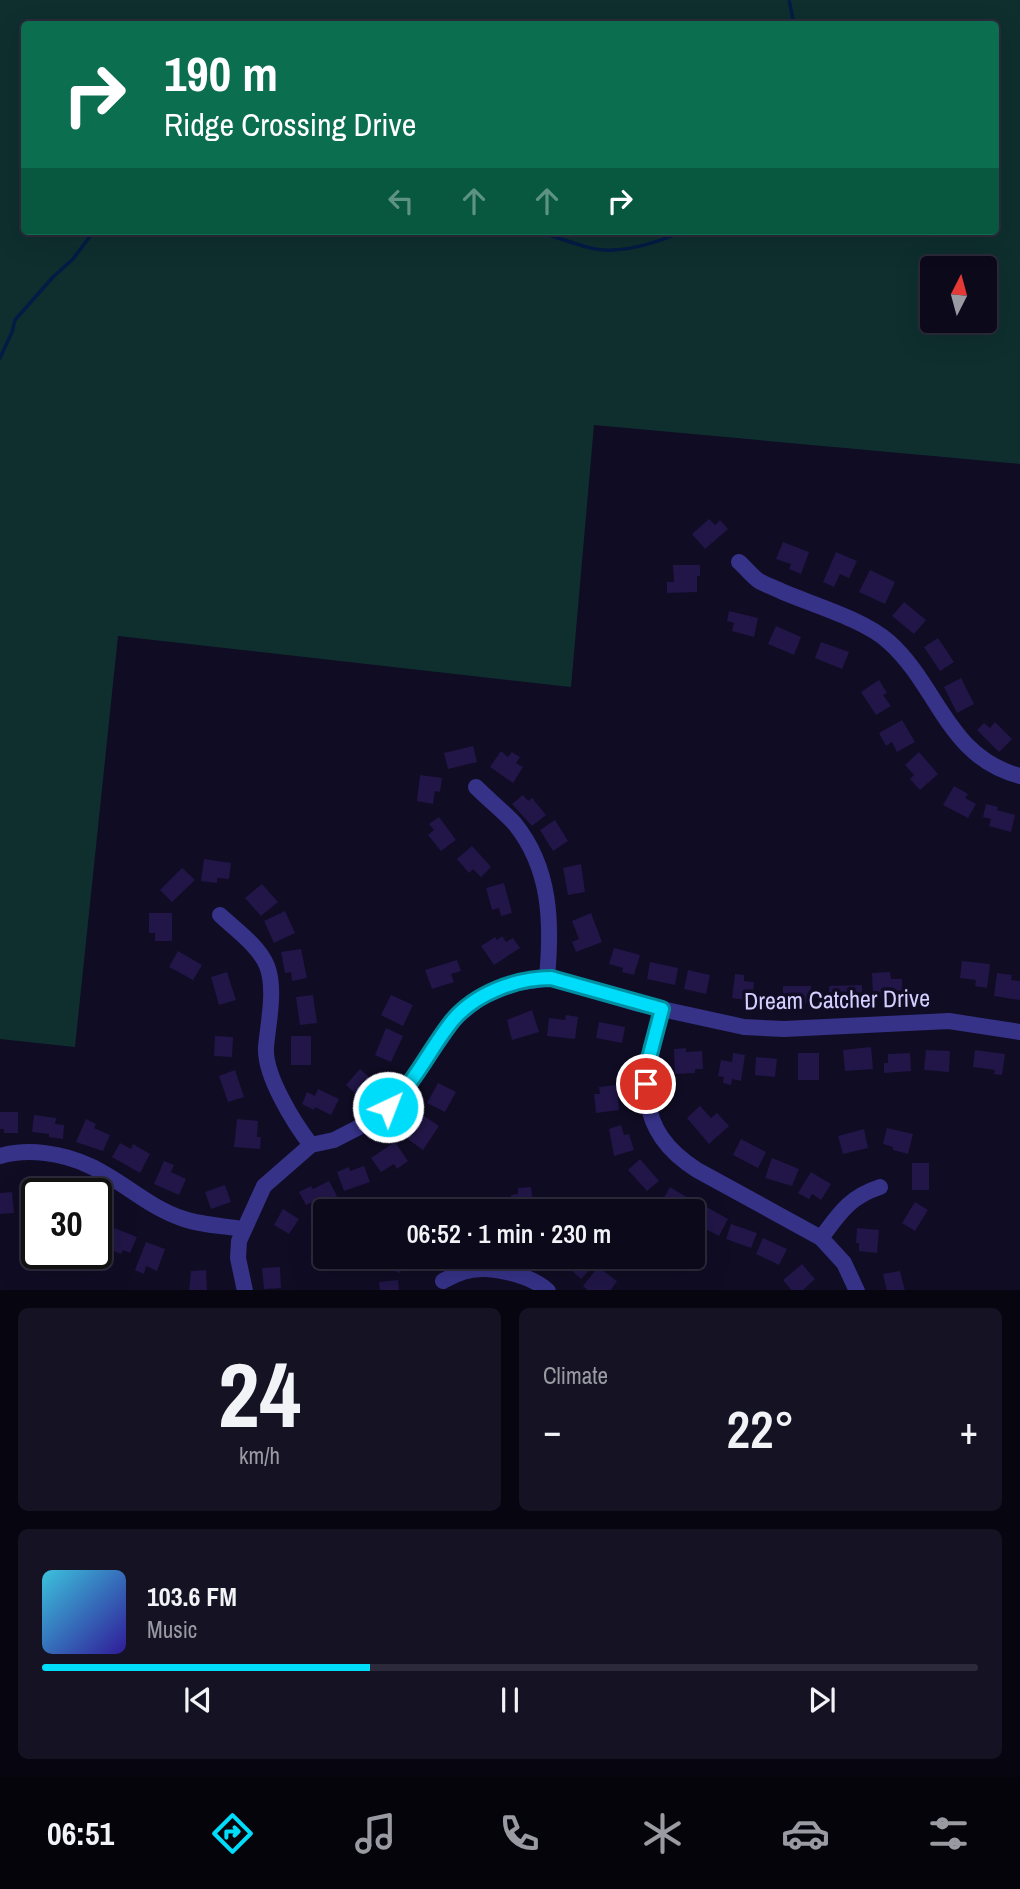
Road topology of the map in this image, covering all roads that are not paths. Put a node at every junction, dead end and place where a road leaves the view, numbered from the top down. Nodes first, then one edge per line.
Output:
1 (739, 562) dead end
2 (1020, 776) edge
3 (476, 787) dead end
4 (219, 915) dead end
5 (547, 978) junction
6 (662, 1009) junction
7 (1020, 1032) edge
8 (311, 1144) junction
9 (0, 1156) edge
10 (880, 1187) dead end
11 (243, 1229) junction
12 (821, 1238) junction
13 (443, 1281) dead end
14 (245, 1290) edge
15 (548, 1290) edge
16 (857, 1290) edge

1 - 2 street
3 - 5 street
4 - 8 street
5 - 6 street, Dream Catcher Drive
5 - 8 street, Dream Catcher Drive
6 - 7 street, Dream Catcher Drive
6 - 12 street
8 - 11 street, Dream Catcher Drive
9 - 11 street
10 - 12 street
11 - 14 street, Dream Catcher Drive
12 - 16 street
13 - 15 street

